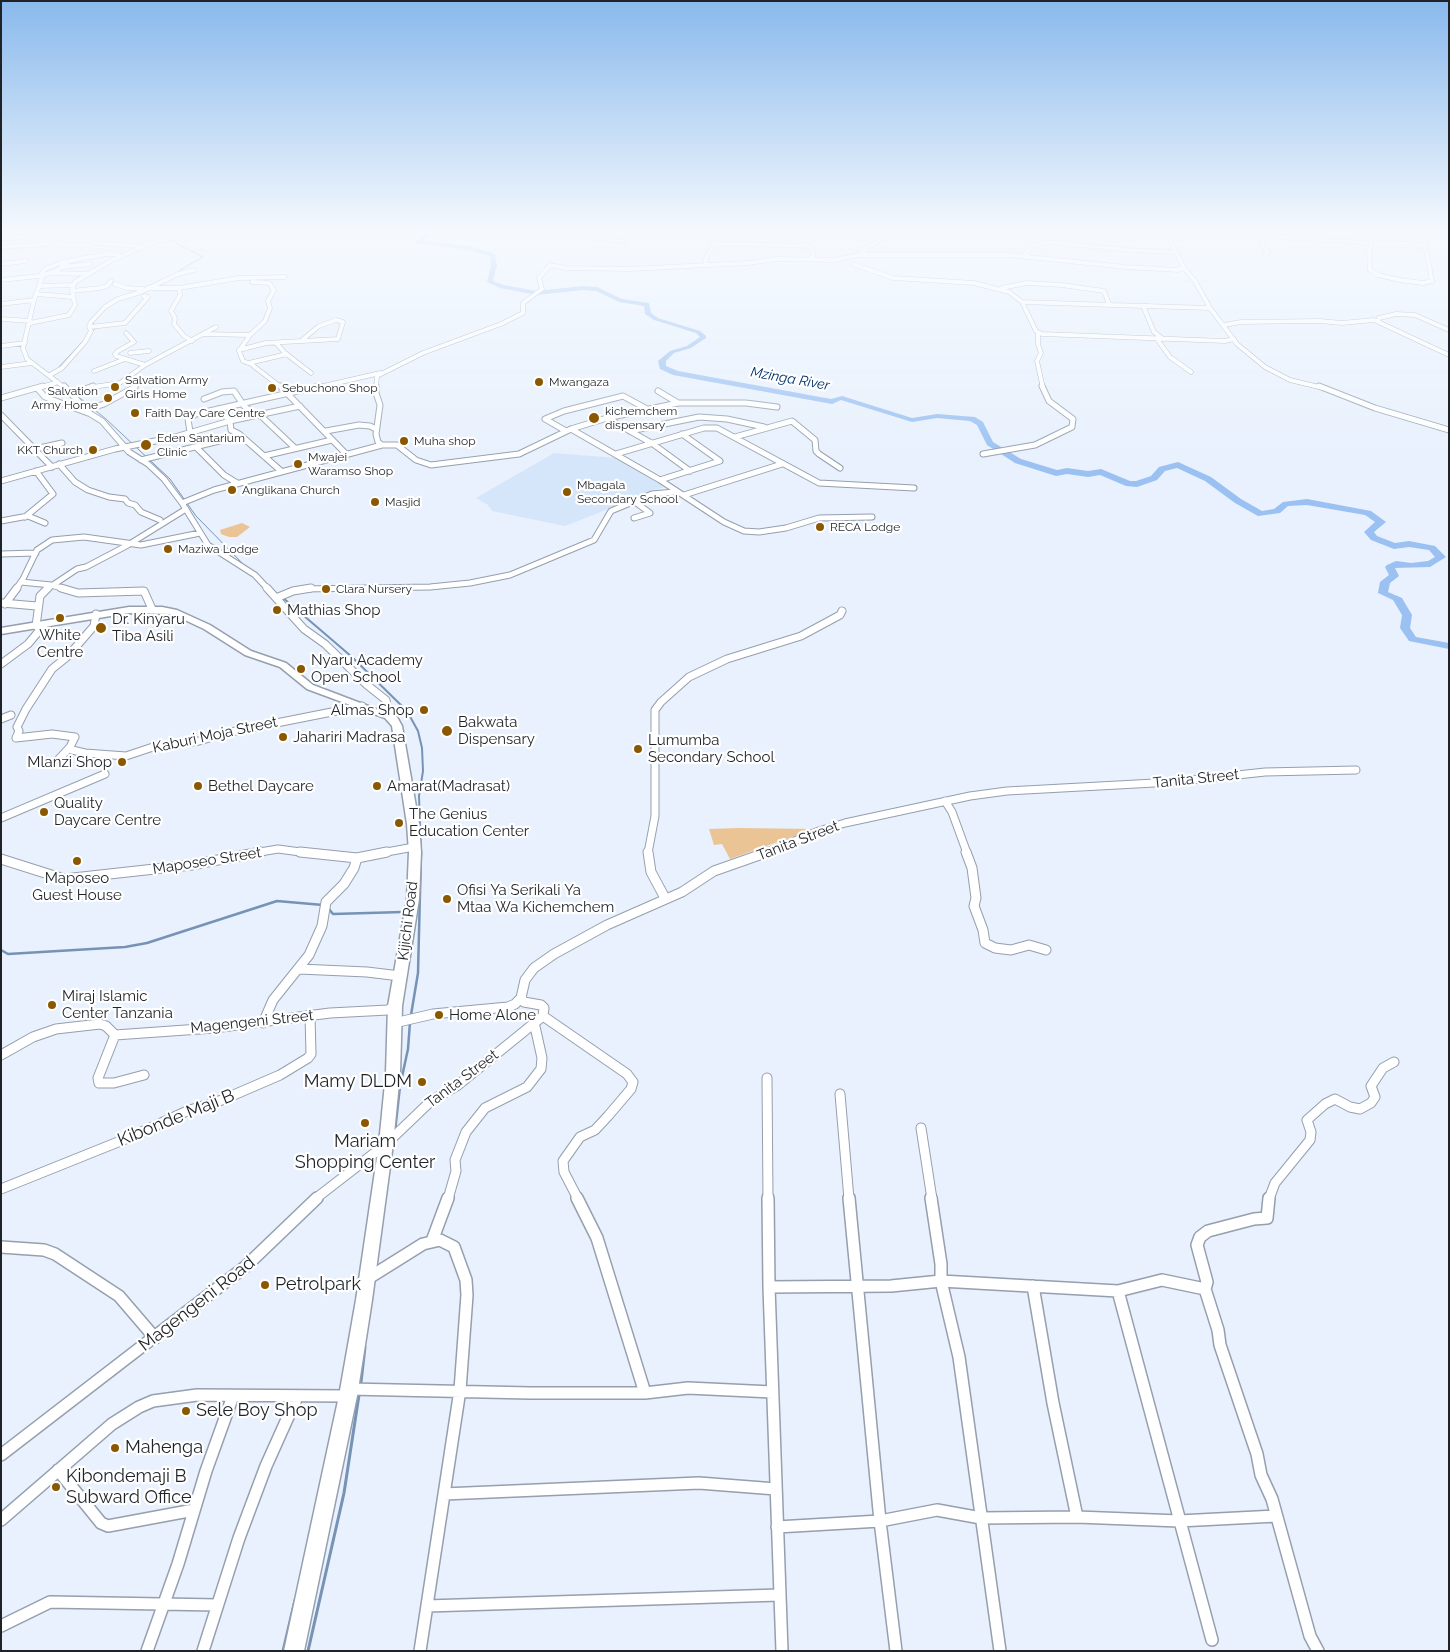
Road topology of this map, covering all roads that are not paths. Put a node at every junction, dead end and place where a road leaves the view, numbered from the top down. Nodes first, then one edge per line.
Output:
1 (32, 310) edge
2 (73, 310) edge
3 (101, 310) edge
4 (135, 310) edge
5 (172, 310) edge
6 (269, 310) edge
7 (523, 310) edge
8 (1026, 310) edge
9 (1145, 310) edge
10 (1212, 310) edge
11 (1, 319) edge
12 (1378, 321) junction
13 (30, 322) junction
14 (1224, 325) junction
15 (90, 327) junction
16 (216, 327) dead end
17 (1449, 330) edge
18 (126, 333) dead end
19 (203, 334) junction
20 (250, 335) junction
21 (1037, 336) junction
22 (1156, 338) junction
23 (192, 341) junction
24 (301, 341) junction
25 (1235, 341) junction
26 (25, 343) junction
27 (276, 343) junction
28 (1, 344) edge
29 (240, 350) junction
30 (149, 351) dead end
31 (130, 353) dead end
32 (287, 354) junction
33 (1449, 355) edge
34 (125, 360) junction
35 (32, 363) junction
36 (249, 363) junction
37 (145, 365) junction
38 (1, 367) edge
39 (94, 371) dead end
40 (1191, 372) dead end
41 (311, 373) dead end
42 (380, 373) junction
43 (50, 375) junction
44 (58, 382) junction
45 (135, 387) dead end
46 (37, 388) junction
47 (658, 391) dead end
48 (288, 392) junction
49 (73, 394) junction
50 (1, 398) edge
51 (204, 399) dead end
52 (244, 403) junction
53 (678, 404) junction
54 (300, 406) junction
55 (777, 407) dead end
56 (218, 409) junction
57 (647, 409) junction
58 (87, 412) junction
59 (1, 415) edge
60 (258, 415) junction
61 (607, 418) junction
62 (230, 421) junction
63 (764, 427) junction
64 (376, 429) junction
65 (568, 430) junction
66 (1449, 430) edge
67 (326, 431) junction
68 (190, 432) junction
69 (630, 432) junction
70 (682, 434) junction
71 (240, 436) junction
72 (735, 437) junction
73 (332, 440) junction
74 (62, 443) dead end
75 (652, 444) junction
76 (382, 445) junction
77 (124, 446) junction
78 (197, 448) junction
79 (295, 448) junction
80 (35, 449) junction
81 (616, 454) junction
82 (983, 454) dead end
83 (346, 455) junction
84 (264, 456) junction
85 (141, 460) junction
86 (60, 464) junction
87 (782, 464) junction
88 (52, 467) junction
89 (840, 468) dead end
90 (690, 470) junction
91 (36, 471) junction
92 (281, 471) junction
93 (660, 480) junction
94 (1, 481) edge
95 (237, 483) junction
96 (914, 488) dead end
97 (675, 492) junction
98 (684, 495) junction
99 (635, 502) junction
100 (182, 503) junction
101 (186, 510) junction
102 (26, 517) junction
103 (872, 517) dead end
104 (634, 518) dead end
105 (160, 520) dead end
106 (1, 522) edge
107 (44, 523) dead end
108 (200, 533) junction
109 (128, 545) junction
110 (36, 553) junction
111 (1, 554) edge
112 (21, 582) junction
113 (51, 585) junction
114 (276, 598) junction
115 (3, 604) edge
116 (37, 606) junction
117 (152, 609) junction
118 (842, 611) dead end
119 (96, 614) junction
120 (40, 626) junction
121 (1, 631) edge
122 (1, 664) edge
123 (362, 706) junction
124 (11, 715) dead end
125 (389, 716) junction
126 (1, 720) edge
127 (70, 747) junction
128 (57, 761) dead end
129 (1356, 770) dead end
130 (105, 774) dead end
131 (945, 801) junction
132 (1, 818) edge
133 (414, 847) junction
134 (358, 858) junction
135 (1, 859) edge
136 (665, 898) junction
137 (1046, 950) dead end
138 (299, 970) junction
139 (400, 976) junction
140 (520, 998) junction
141 (395, 1006) junction
142 (310, 1016) junction
143 (543, 1016) junction
144 (534, 1022) junction
145 (263, 1023) junction
146 (394, 1023) junction
147 (115, 1035) junction
148 (1, 1055) edge
149 (1394, 1062) dead end
150 (144, 1075) dead end
151 (767, 1078) dead end
152 (840, 1094) dead end
153 (921, 1128) dead end
154 (386, 1137) junction
155 (1, 1189) edge
156 (432, 1241) junction
157 (1, 1247) edge
158 (366, 1280) junction
159 (941, 1282) junction
160 (856, 1285) junction
161 (1032, 1286) junction
162 (769, 1287) junction
163 (1205, 1289) junction
164 (1118, 1291) junction
165 (155, 1338) junction
166 (460, 1390) junction
167 (348, 1392) junction
168 (772, 1392) junction
169 (645, 1393) junction
170 (233, 1396) junction
171 (297, 1396) junction
172 (1, 1455) edge
173 (58, 1470) junction
174 (776, 1489) junction
175 (444, 1494) junction
176 (194, 1510) junction
177 (1276, 1516) junction
178 (1077, 1517) junction
179 (981, 1518) junction
180 (1, 1520) edge
181 (880, 1521) junction
182 (1179, 1521) junction
183 (778, 1527) junction
184 (779, 1595) junction
185 (164, 1603) junction
186 (217, 1605) junction
187 (427, 1606) junction
188 (1, 1626) edge
189 (1212, 1640) dead end
190 (147, 1651) edge
191 (203, 1651) edge
192 (294, 1651) edge
193 (420, 1651) edge
194 (782, 1651) edge
195 (896, 1651) edge
196 (1000, 1651) edge
197 (1318, 1651) edge

1 - 13 street
2 - 13 street
3 - 15 street
4 - 15 street
5 - 23 street
6 - 20 street
7 - 42 street
8 - 21 street
9 - 22 street
10 - 14 street
11 - 13 street
12 - 14 street
12 - 17 street
12 - 33 street
13 - 26 street
14 - 25 street
15 - 43 street
16 - 19 street
18 - 34 street
19 - 20 street
19 - 23 street
20 - 29 street
21 - 22 street
21 - 82 street
22 - 25 street
22 - 40 street
23 - 37 street
24 - 24 street
24 - 27 street
25 - 66 street
26 - 28 street
26 - 35 street
27 - 29 street
27 - 32 street
29 - 36 street
30 - 31 street
32 - 36 street
32 - 41 street
34 - 37 street
34 - 39 street
35 - 38 street
35 - 43 street
36 - 48 street
37 - 49 street
42 - 48 street
42 - 64 street
43 - 44 street
44 - 46 street
44 - 49 street
45 - 58 street
46 - 50 street
46 - 58 street
47 - 53 street
48 - 52 street
48 - 54 street
49 - 58 street
51 - 52 street
52 - 56 street
52 - 60 street
53 - 55 street
53 - 57 street
54 - 60 street
54 - 67 street
56 - 62 street
56 - 68 street
57 - 61 street
57 - 65 street
58 - 77 street
59 - 80 street
60 - 62 street
60 - 79 street
61 - 65 street
61 - 69 street
62 - 68 street
62 - 71 street
63 - 69 street
63 - 72 street
63 - 89 street
64 - 67 street
64 - 76 street
65 - 76 street
65 - 81 street
67 - 73 street
68 - 77 street
69 - 75 street
70 - 72 street
70 - 75 street
70 - 90 street
71 - 78 street
71 - 84 street
72 - 87 street
73 - 79 street
73 - 83 street
74 - 80 street
75 - 81 street
75 - 90 street
76 - 83 street
77 - 85 street
77 - 86 street
78 - 85 street
78 - 95 street
79 - 84 street
80 - 88 street
81 - 93 street
83 - 92 street
84 - 92 street
85 - 100 street
86 - 88 street
86 - 105 street
87 - 96 street
87 - 98 street
88 - 91 street
90 - 93 street
91 - 94 street
91 - 102 street
92 - 95 street
93 - 97 street
95 - 100 street
97 - 98 street
97 - 99 street
98 - 103 street
99 - 104 street
99 - 114 street
100 - 101 street
101 - 108 street
101 - 109 street
102 - 106 street
102 - 107 street
108 - 109 street
108 - 114 street
109 - 110 street
109 - 113 street
110 - 111 street
110 - 112 street
112 - 113 street
112 - 115 street
113 - 116 street
113 - 117 street
114 - 125 street
115 - 116 street
116 - 120 street
117 - 119 street
117 - 123 street
118 - 136 street
119 - 120 street
119 - 127 street
120 - 121 street
120 - 122 street
123 - 125 street
123 - 127 street, Kaburi Moja Street
124 - 126 street
125 - 133 street, Kijichi Road
127 - 128 street
129 - 131 street, Tanita Street
130 - 132 street
131 - 136 street, Tanita Street
131 - 137 street
133 - 134 street, Maposeo Street
133 - 139 street, Kijichi Road
134 - 135 street, Maposeo Street
134 - 138 street
136 - 140 street, Tanita Street
138 - 139 street
138 - 145 street
139 - 141 street, Kijichi Road
140 - 143 street
140 - 146 street
141 - 142 street, Magengeni Street
141 - 146 street, Kijichi Road
142 - 145 street, Magengeni Street
142 - 155 street, Kibonde Maji B
143 - 144 street, Tanita Street
143 - 169 street
144 - 154 street, Tanita Street
144 - 156 street
145 - 147 street, Magengeni Street
146 - 154 street, Kijichi Road
147 - 148 street
147 - 150 street
149 - 163 street
151 - 162 street
152 - 160 street
153 - 159 street
154 - 158 street, Kijichi Road
154 - 165 street, Magengeni Road
156 - 158 street
156 - 166 street
157 - 165 street
158 - 167 street, Kijichi Road
159 - 160 street
159 - 161 street
159 - 179 street
160 - 162 street
160 - 181 street
161 - 164 street
161 - 178 street
162 - 168 street
163 - 164 street
163 - 177 street
164 - 182 street
165 - 172 street, Magengeni Road
166 - 167 street
166 - 169 street
166 - 175 street
167 - 171 street
167 - 192 street, Kijichi Road
168 - 169 street
168 - 174 street
170 - 171 street
170 - 173 street
170 - 176 street
171 - 186 street
173 - 176 street
173 - 180 street
174 - 175 street
174 - 183 street
175 - 187 street
176 - 185 street
177 - 182 street
177 - 197 street
178 - 179 street
178 - 182 street
179 - 181 street
179 - 196 street
181 - 183 street
181 - 195 street
182 - 189 street
183 - 184 street
184 - 187 street
184 - 194 street
185 - 186 street
185 - 188 street
185 - 190 street
186 - 191 street
187 - 193 street

